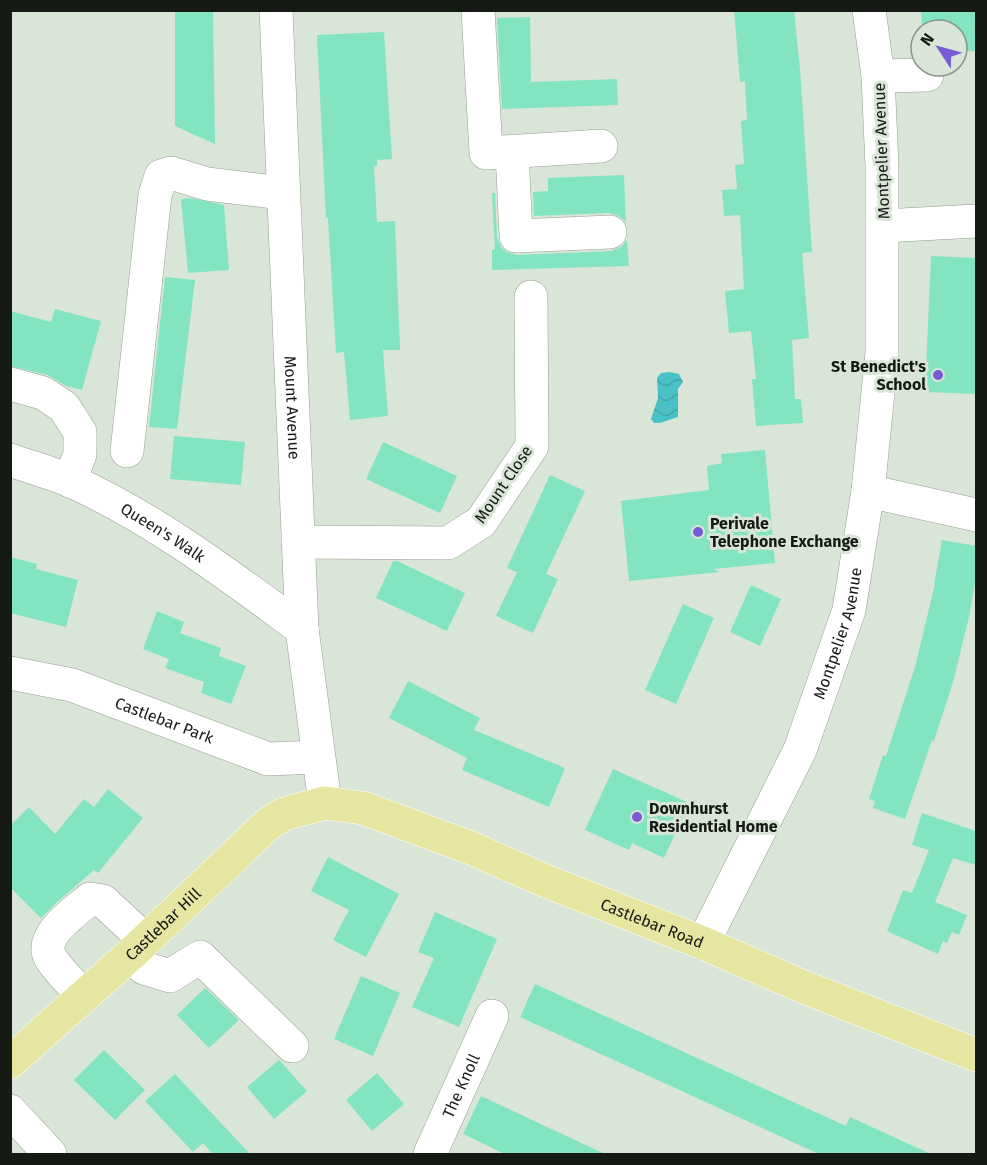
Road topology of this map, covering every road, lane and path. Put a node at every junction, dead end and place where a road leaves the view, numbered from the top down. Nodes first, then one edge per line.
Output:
1 (276, 10) edge
2 (478, 10) edge
3 (869, 10) edge
4 (909, 75) edge
5 (878, 76) junction
6 (601, 146) dead end
7 (512, 152) junction
8 (284, 193) junction
9 (976, 221) edge
10 (883, 226) junction
11 (610, 232) dead end
12 (531, 297) dead end
13 (10, 384) edge
14 (127, 451) dead end
15 (10, 459) edge
16 (70, 481) junction
17 (868, 491) junction
18 (976, 515) edge
19 (298, 542) junction
20 (302, 630) junction
21 (10, 674) edge
22 (318, 757) junction
23 (325, 804) junction
24 (703, 942) junction
25 (137, 948) junction
26 (84, 996) junction
27 (492, 1016) dead end
28 (292, 1046) dead end
29 (976, 1055) edge
30 (10, 1062) edge
31 (10, 1111) edge
32 (50, 1155) edge
33 (430, 1155) edge

1 - 8 street, Mount Avenue
2 - 7 street
3 - 5 street, Montpelier Avenue
4 - 5 street
5 - 10 street, Montpelier Avenue
6 - 7 street
7 - 11 street
8 - 14 street
8 - 19 street, Mount Avenue
9 - 10 street
10 - 17 street, Montpelier Avenue
12 - 19 street, Mount Close
13 - 16 street
15 - 16 street, Queen's Walk
16 - 20 street, Queen's Walk
17 - 18 street
17 - 24 street, Montpelier Avenue
19 - 20 street, Mount Avenue
20 - 22 street, Mount Avenue
21 - 22 street, Castlebar Park
22 - 23 street, Mount Avenue
23 - 24 main road, Castlebar Road
23 - 25 main road, Castlebar Hill
24 - 29 main road, Castlebar Road
25 - 26 main road, Castlebar Hill
25 - 26 street
25 - 28 street
26 - 30 main road, Castlebar Hill
27 - 33 street, The Knoll
31 - 32 street

